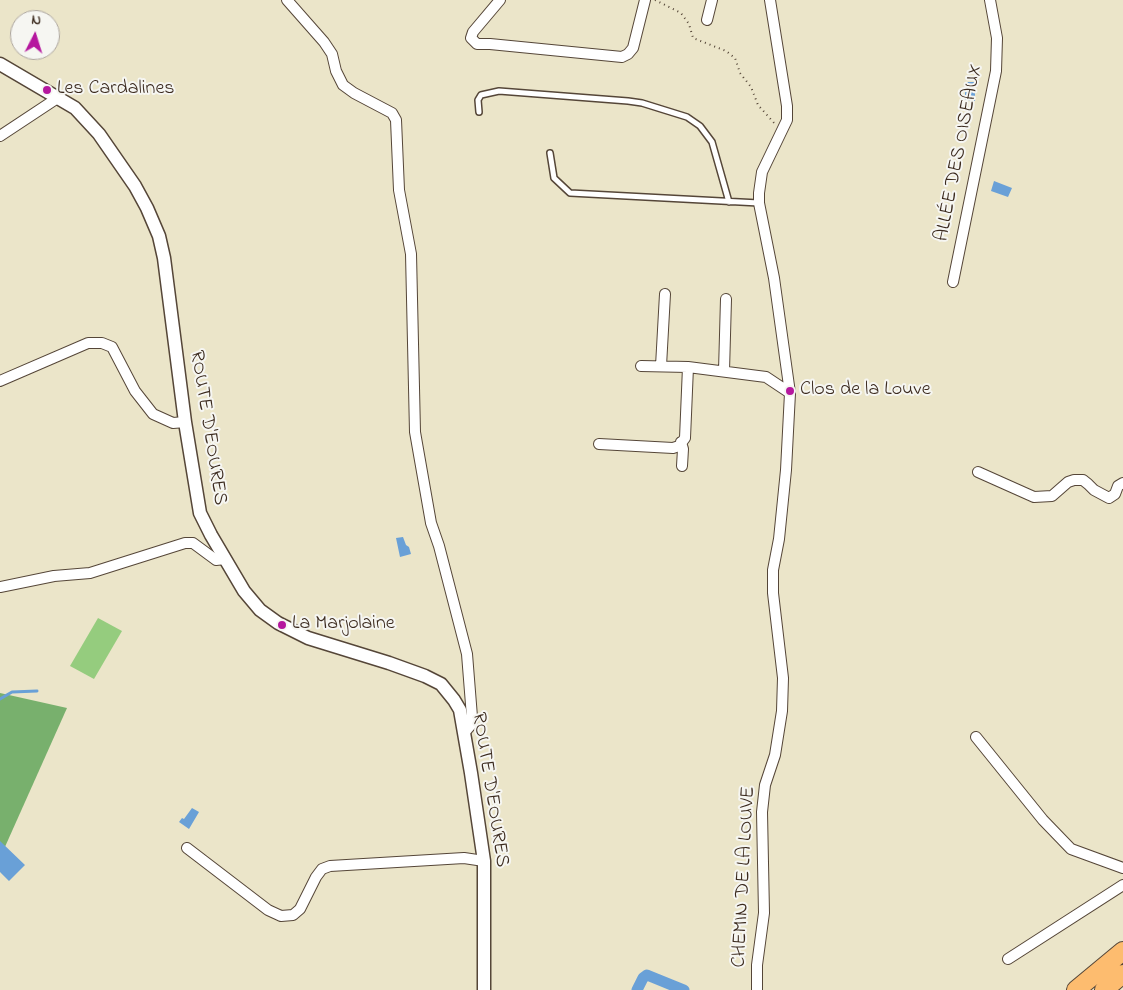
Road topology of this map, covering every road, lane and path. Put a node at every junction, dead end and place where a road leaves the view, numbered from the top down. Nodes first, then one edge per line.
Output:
1 (287, 0) edge
2 (500, 0) edge
3 (644, 0) edge
4 (655, 0) edge
5 (712, 0) edge
6 (770, 0) edge
7 (990, 0) edge
8 (707, 20) dead end
9 (0, 64) edge
10 (59, 97) junction
11 (480, 112) dead end
12 (781, 132) junction
13 (0, 136) edge
14 (550, 153) dead end
15 (729, 202) junction
16 (759, 203) junction
17 (953, 282) dead end
18 (665, 294) dead end
19 (726, 299) dead end
20 (642, 366) dead end
21 (661, 366) junction
22 (688, 367) junction
23 (724, 371) junction
24 (0, 381) edge
25 (790, 394) junction
26 (185, 422) junction
27 (681, 442) junction
28 (599, 444) dead end
29 (682, 466) dead end
30 (978, 472) dead end
31 (1123, 483) edge
32 (225, 559) junction
33 (0, 587) edge
34 (464, 733) junction
35 (976, 737) dead end
36 (187, 848) dead end
37 (484, 861) junction
38 (1123, 868) edge
39 (1123, 885) edge
40 (1123, 951) edge
41 (1008, 959) dead end
42 (1123, 974) edge
43 (484, 990) edge
44 (757, 990) edge
45 (1076, 990) edge
46 (1104, 990) edge

1 - 34 street
2 - 3 street
4 - 12 path
5 - 8 street
6 - 12 street, CHEMIN DE LA LOUVE
7 - 17 street, ALLÉE DES OISEAUX
9 - 10 street, ROUTE D'EOURES
10 - 13 street
10 - 26 street, ROUTE D'EOURES
11 - 15 lane
12 - 16 street, CHEMIN DE LA LOUVE
14 - 15 lane
15 - 16 lane
16 - 25 street, CHEMIN DE LA LOUVE
18 - 21 street
19 - 23 street
20 - 21 street
21 - 22 street
22 - 23 street
22 - 27 street
23 - 25 street
24 - 26 street
25 - 44 street, CHEMIN DE LA LOUVE
26 - 32 street, ROUTE D'EOURES
27 - 28 street
27 - 29 street
30 - 31 street
32 - 33 street
32 - 34 street, ROUTE D'EOURES
34 - 37 street, ROUTE D'EOURES
35 - 38 street
36 - 37 street
37 - 43 street, ROUTE D'EOURES
39 - 41 street
40 - 45 highway
42 - 46 highway

